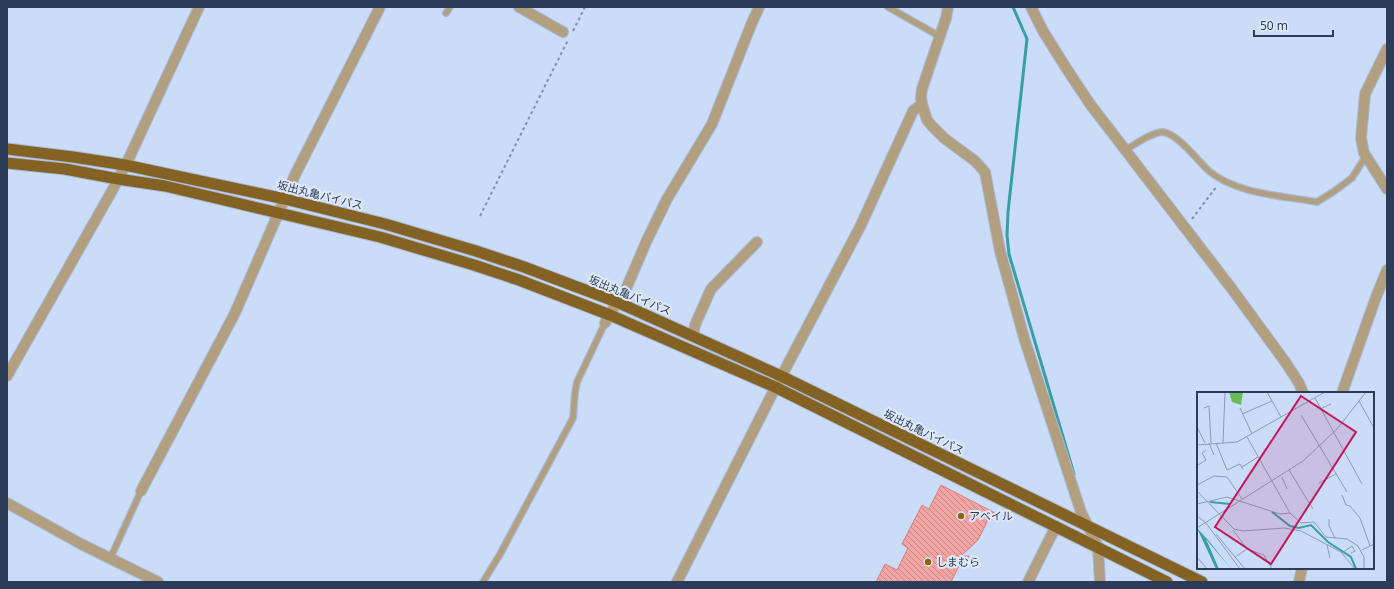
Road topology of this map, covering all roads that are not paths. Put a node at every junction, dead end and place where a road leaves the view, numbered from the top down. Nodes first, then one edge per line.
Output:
1 (199, 7) edge
2 (380, 7) edge
3 (450, 7) edge
4 (519, 7) edge
5 (759, 7) edge
6 (888, 7) edge
7 (948, 7) edge
8 (1031, 7) edge
9 (446, 13) dead end
10 (563, 32) dead end
11 (939, 36) junction
12 (1387, 49) edge
13 (922, 104) junction
14 (7, 149) edge
15 (1125, 150) junction
16 (1366, 156) junction
17 (7, 163) edge
18 (125, 165) junction
19 (118, 179) junction
20 (1387, 189) edge
21 (285, 199) junction
22 (279, 212) junction
23 (757, 242) dead end
24 (1387, 270) edge
25 (617, 302) junction
26 (607, 319) junction
27 (693, 336) junction
28 (7, 376) edge
29 (781, 376) junction
30 (775, 387) junction
31 (1303, 392) edge
32 (1342, 392) edge
33 (140, 491) joint
34 (7, 503) edge
35 (1056, 526) junction
36 (1089, 527) junction
37 (1098, 547) junction
38 (110, 559) junction
39 (1302, 569) edge
40 (158, 582) edge
41 (483, 582) edge
42 (677, 582) edge
43 (1028, 582) edge
44 (1100, 582) edge
45 (1167, 582) edge
46 (1202, 582) edge
47 (1299, 582) edge

1 - 18 street
2 - 21 street
3 - 9 lane
4 - 10 street
5 - 25 street
6 - 11 lane
7 - 11 street
8 - 15 street
11 - 13 street
12 - 16 street
13 - 29 street
13 - 36 street
14 - 18 highway, 坂出丸亀バイパス
15 - 16 lane
15 - 31 street
16 - 20 street
17 - 19 highway
18 - 19 street
18 - 21 highway, 坂出丸亀バイパス
19 - 22 highway
19 - 28 street
21 - 22 street
21 - 25 highway, 坂出丸亀バイパス
22 - 26 highway
22 - 33 street
23 - 27 street
24 - 32 street
25 - 26 street
25 - 27 highway, 坂出丸亀バイパス
26 - 30 highway
26 - 41 lane
27 - 29 highway, 坂出丸亀バイパス
29 - 30 street
29 - 36 highway, 坂出丸亀バイパス
30 - 35 highway
30 - 42 street
33 - 38 lane
34 - 38 street
35 - 37 highway
35 - 43 street
36 - 37 street
36 - 46 highway, 坂出丸亀バイパス
37 - 44 street
37 - 45 highway
38 - 40 street
39 - 47 street

